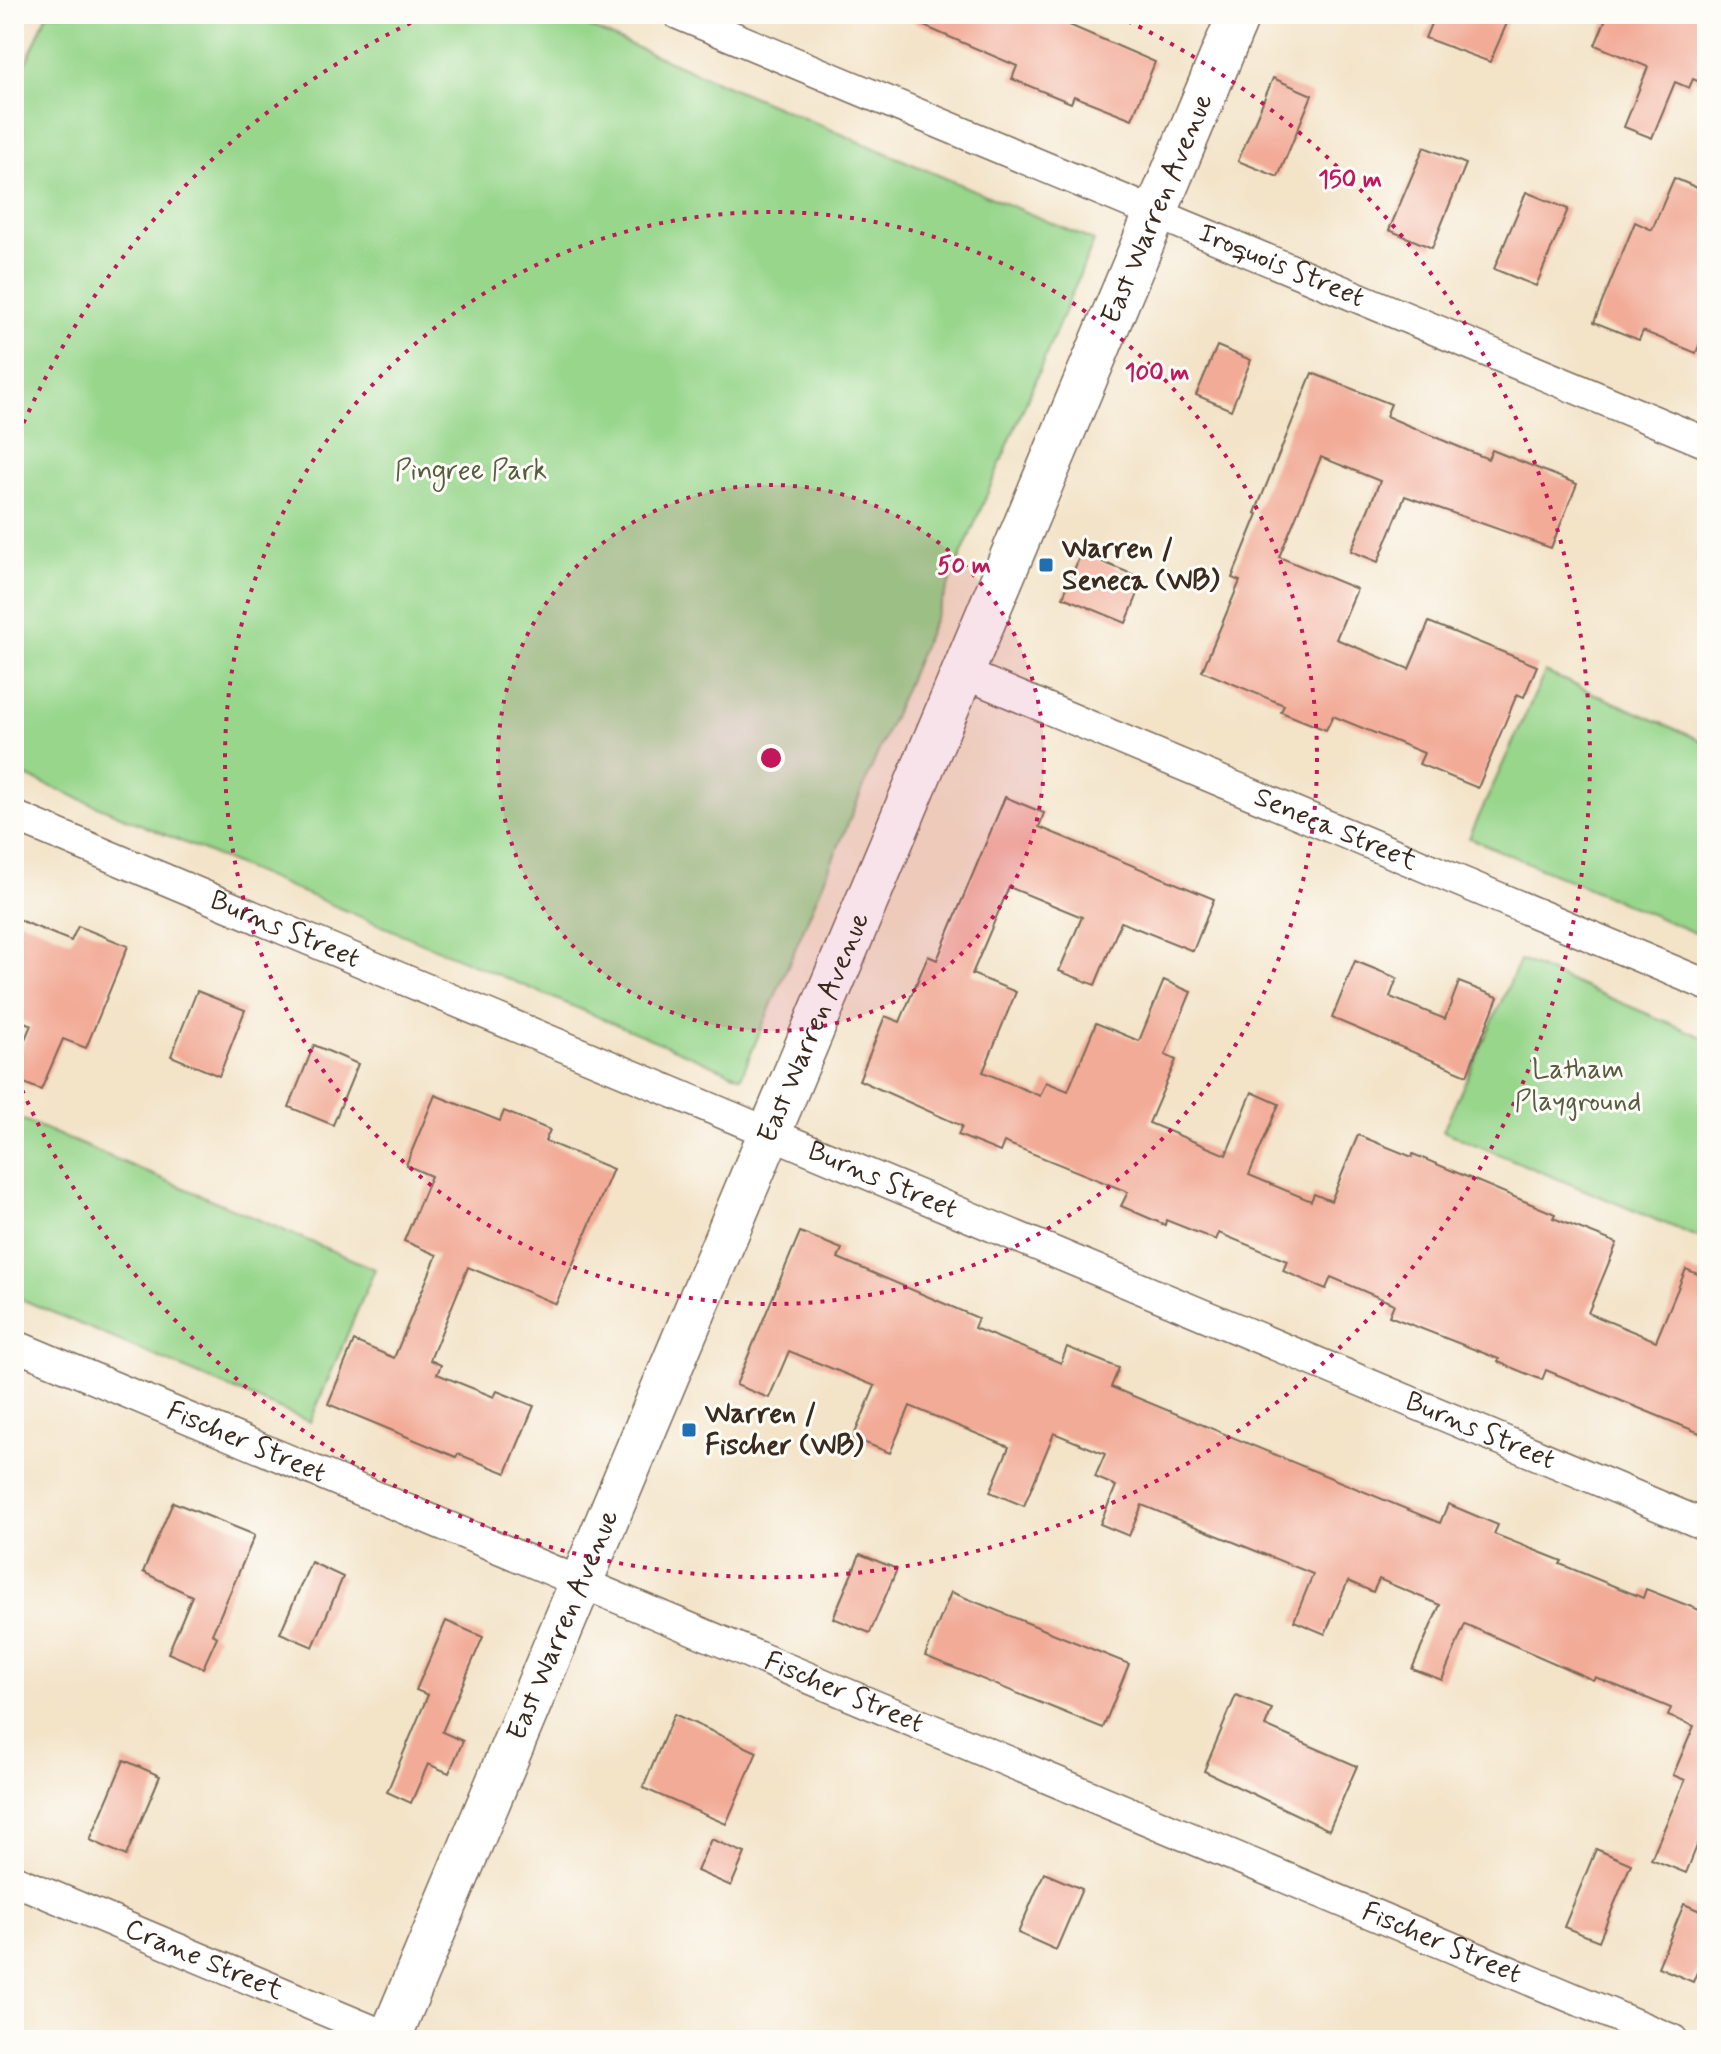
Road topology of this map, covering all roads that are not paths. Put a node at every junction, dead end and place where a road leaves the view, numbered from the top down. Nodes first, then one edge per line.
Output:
1 (678, 14) edge
2 (1239, 14) edge
3 (1156, 214) junction
4 (1707, 443) edge
5 (963, 673) junction
6 (14, 816) edge
7 (1707, 985) edge
8 (770, 1133) junction
9 (14, 1345) edge
10 (1707, 1526) edge
11 (581, 1583) junction
12 (14, 1880) edge
13 (391, 2039) edge
14 (1673, 2040) edge

1 - 3 street, Iroquois Street
2 - 3 main road, East Warren Avenue
3 - 4 street, Iroquois Street
3 - 5 main road, East Warren Avenue
5 - 7 street, Seneca Street
5 - 8 main road, East Warren Avenue
6 - 8 street, Burns Street
8 - 10 street, Burns Street
8 - 11 main road, East Warren Avenue
9 - 11 street, Fischer Street
11 - 13 main road, East Warren Avenue
11 - 14 street, Fischer Street
12 - 13 street, Crane Street

